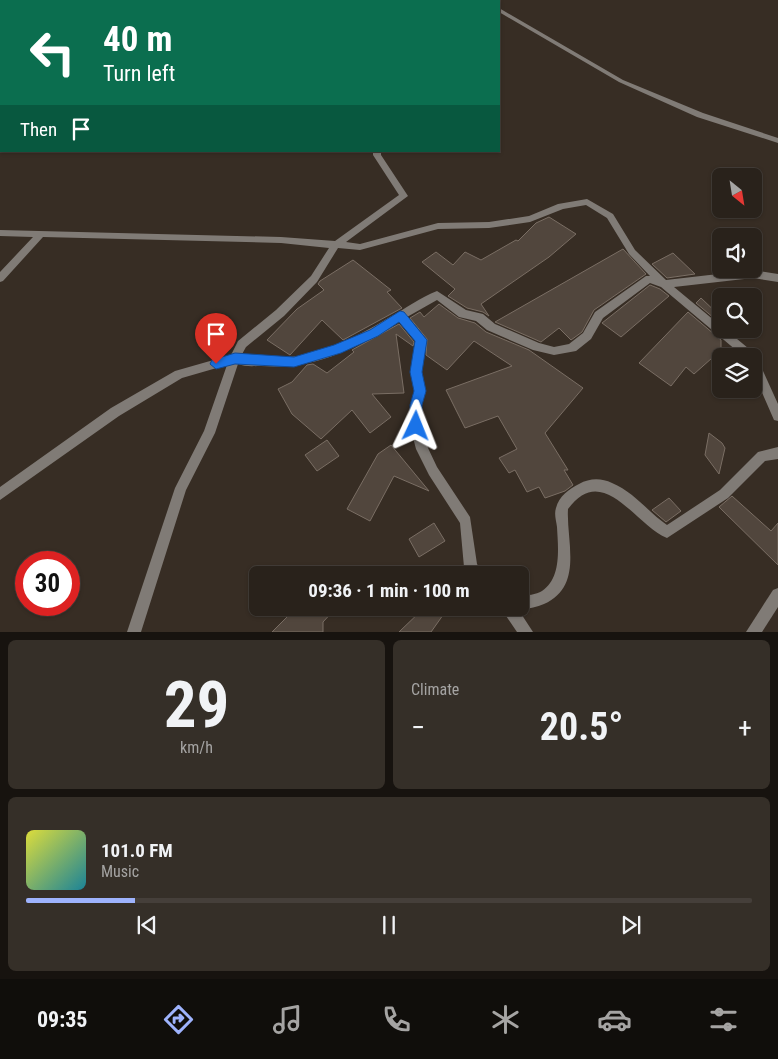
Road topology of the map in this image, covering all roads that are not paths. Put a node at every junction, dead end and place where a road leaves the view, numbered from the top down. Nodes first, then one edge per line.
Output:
1 (500, 11) edge
2 (778, 141) edge
3 (377, 152) edge
4 (0, 233) edge
5 (41, 234) junction
6 (335, 246) junction
7 (0, 278) edge
8 (778, 278) edge
9 (664, 284) junction
10 (400, 316) junction
11 (740, 348) edge
12 (235, 358) junction
13 (762, 381) edge
14 (778, 416) edge
15 (778, 452) edge
16 (0, 494) edge
17 (471, 566) edge
18 (778, 595) edge
19 (529, 602) edge
20 (515, 616) edge
21 (134, 632) edge
22 (526, 632) edge
23 (753, 632) edge

1 - 2 street
3 - 6 street
4 - 5 street
5 - 6 street
5 - 7 street
6 - 9 street
6 - 12 street
8 - 9 street
9 - 10 street
9 - 11 street
10 - 12 street
10 - 17 street
12 - 16 street
12 - 21 street
13 - 14 street
15 - 19 street
18 - 23 street
20 - 22 street

